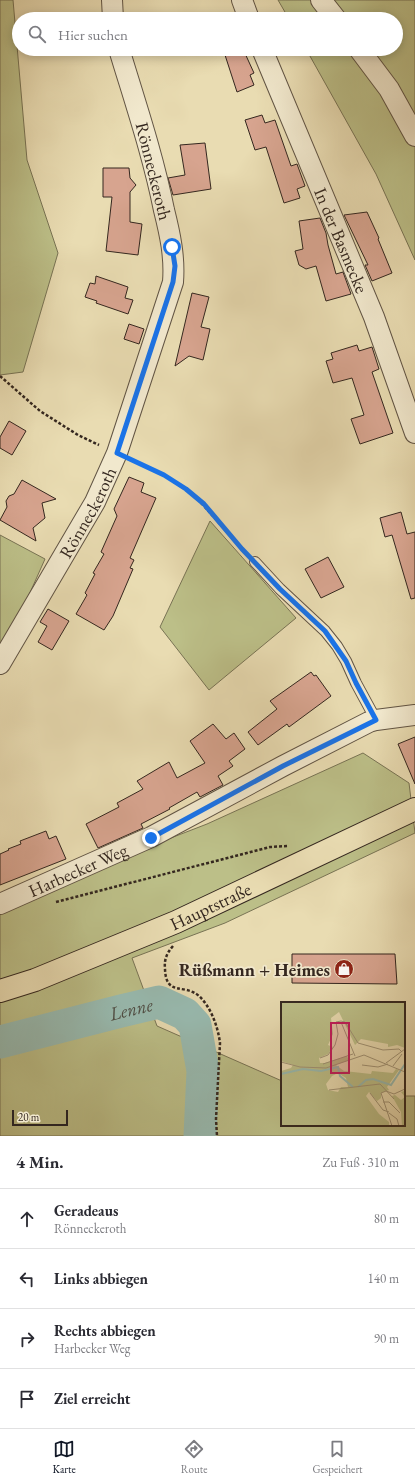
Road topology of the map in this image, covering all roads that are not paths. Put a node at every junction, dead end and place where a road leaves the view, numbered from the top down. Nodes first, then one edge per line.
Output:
1 (112, 0) edge
2 (242, 0) edge
3 (321, 0) edge
4 (113, 12) edge
5 (246, 12) edge
6 (330, 12) edge
7 (121, 56) edge
8 (265, 56) edge
9 (364, 56) edge
10 (415, 136) edge
11 (415, 433) edge
12 (255, 562) road end
13 (0, 664) edge
14 (415, 715) edge
15 (376, 720) junction
16 (415, 809) edge
17 (0, 904) edge
18 (0, 991) edge

1 - 4 street
2 - 5 street
3 - 6 street
7 - 13 street, Rönneckeroth
8 - 11 street, In der Basmecke
9 - 10 street
12 - 15 lane
14 - 15 street, Harbecker Weg
15 - 17 street, Harbecker Weg
16 - 18 main road, Hauptstraße

